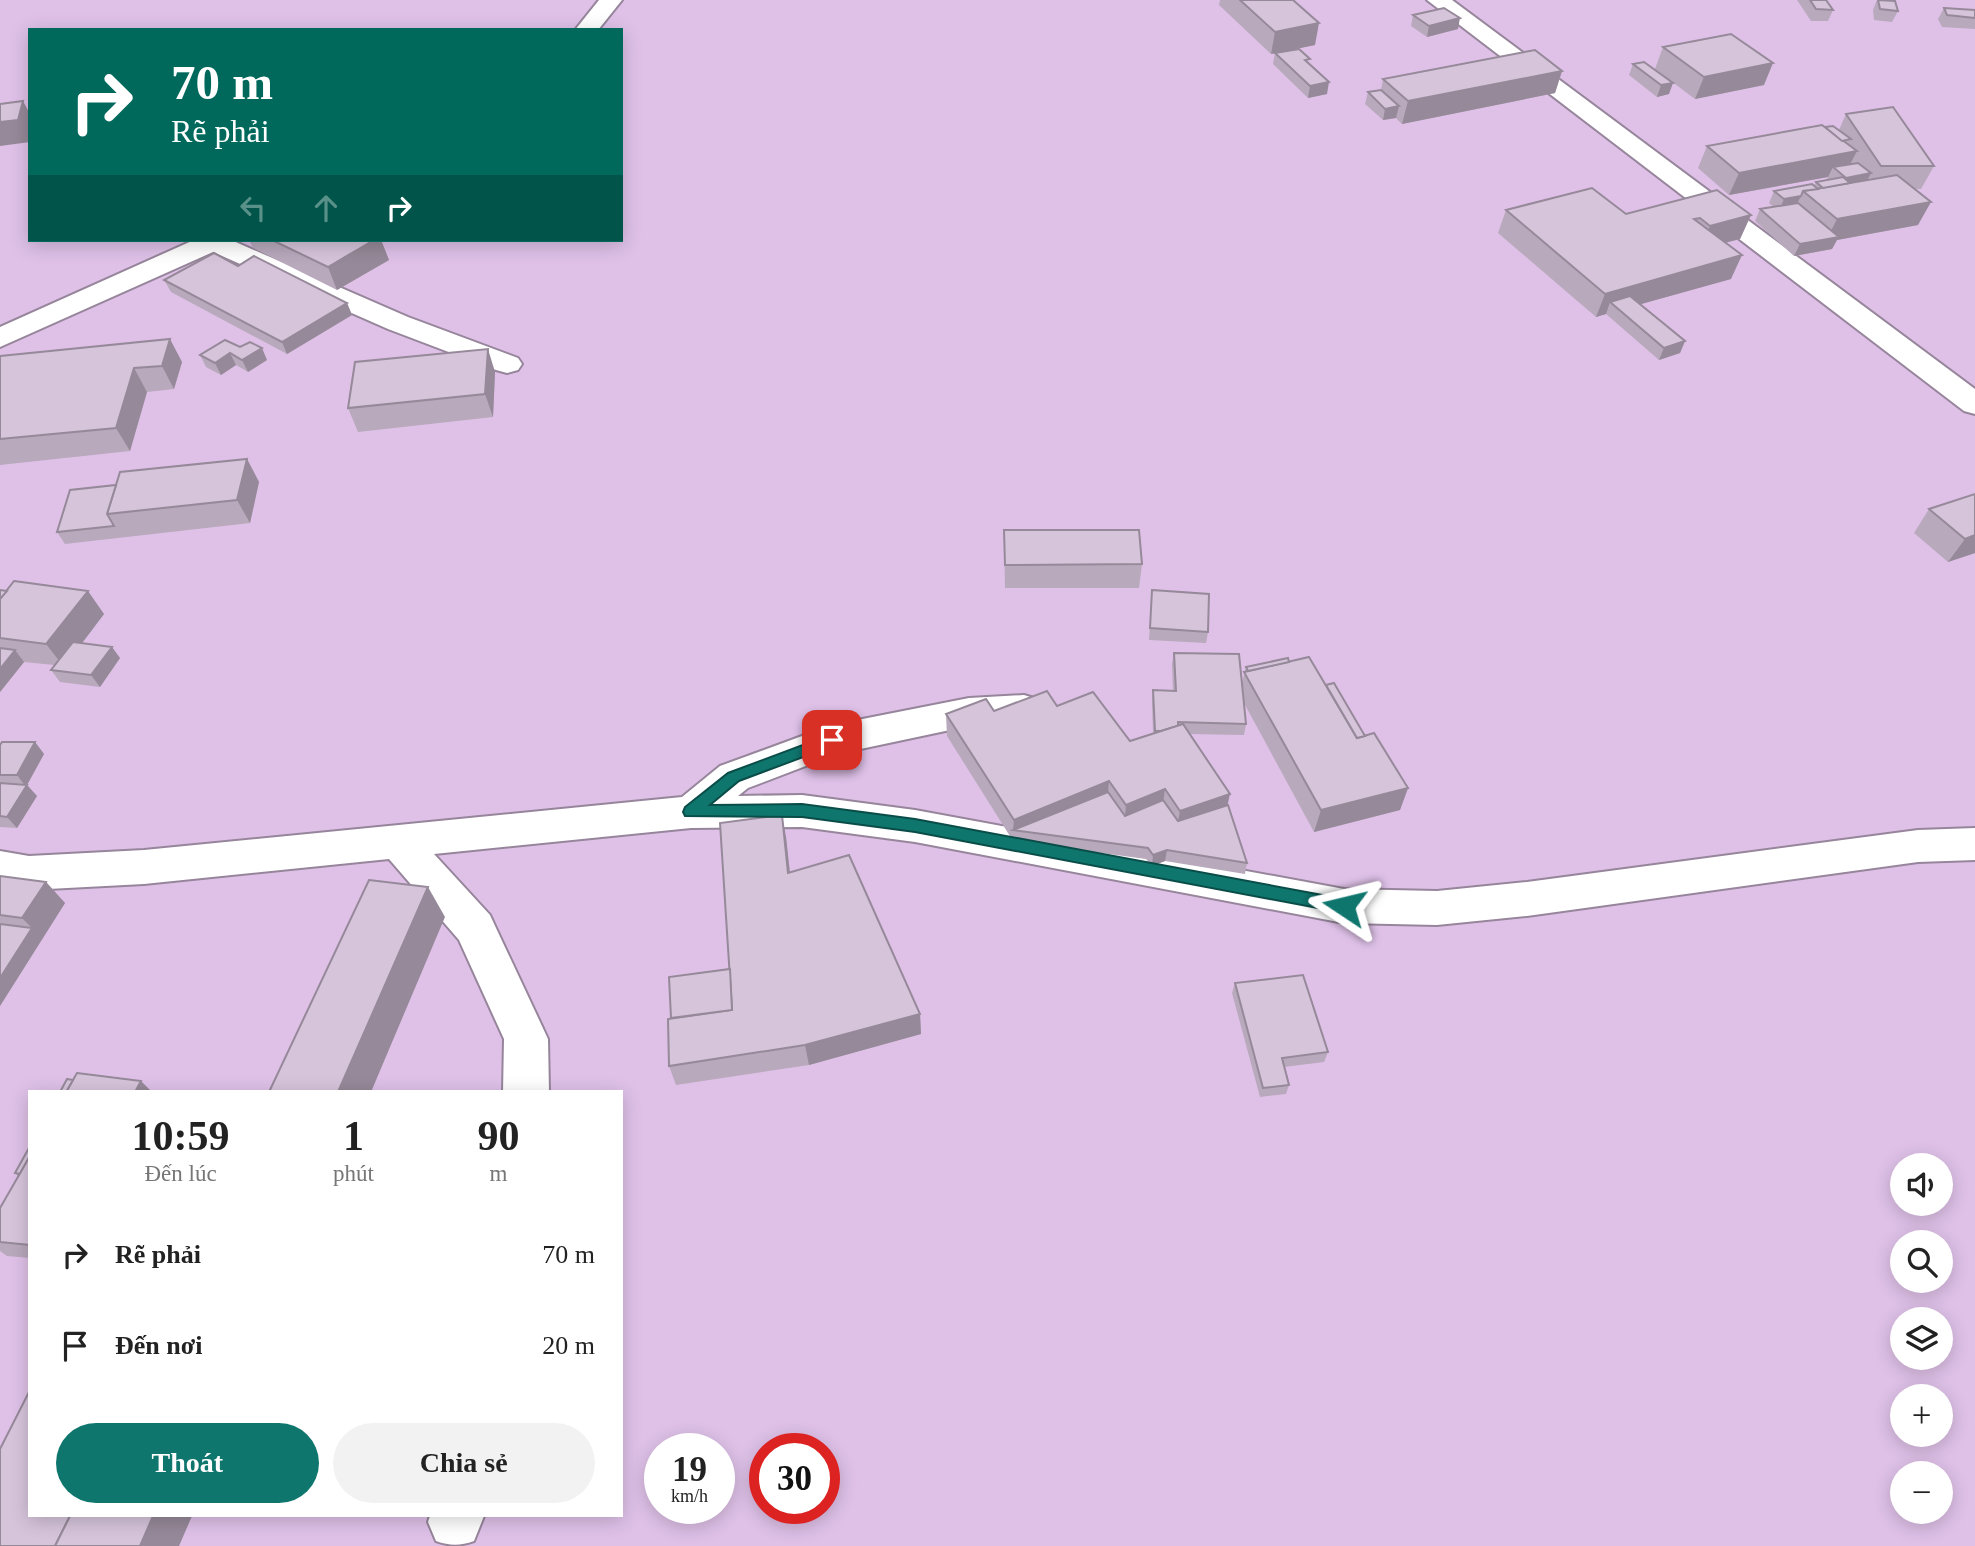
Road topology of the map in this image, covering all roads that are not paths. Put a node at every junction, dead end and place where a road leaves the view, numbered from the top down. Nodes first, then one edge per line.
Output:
1 (611, 0) edge
2 (1438, 0) edge
3 (588, 28) edge
4 (211, 242) edge
5 (215, 242) edge
6 (0, 338) edge
7 (507, 364) dead end
8 (1975, 404) edge
9 (1024, 709) edge
10 (691, 812) junction
11 (398, 841) junction
12 (1975, 844) edge
13 (0, 867) edge
14 (526, 1090) edge

1 - 3 street
2 - 8 street
4 - 6 street
5 - 7 street
9 - 10 street
10 - 11 street
10 - 12 street
11 - 13 street
11 - 14 street

